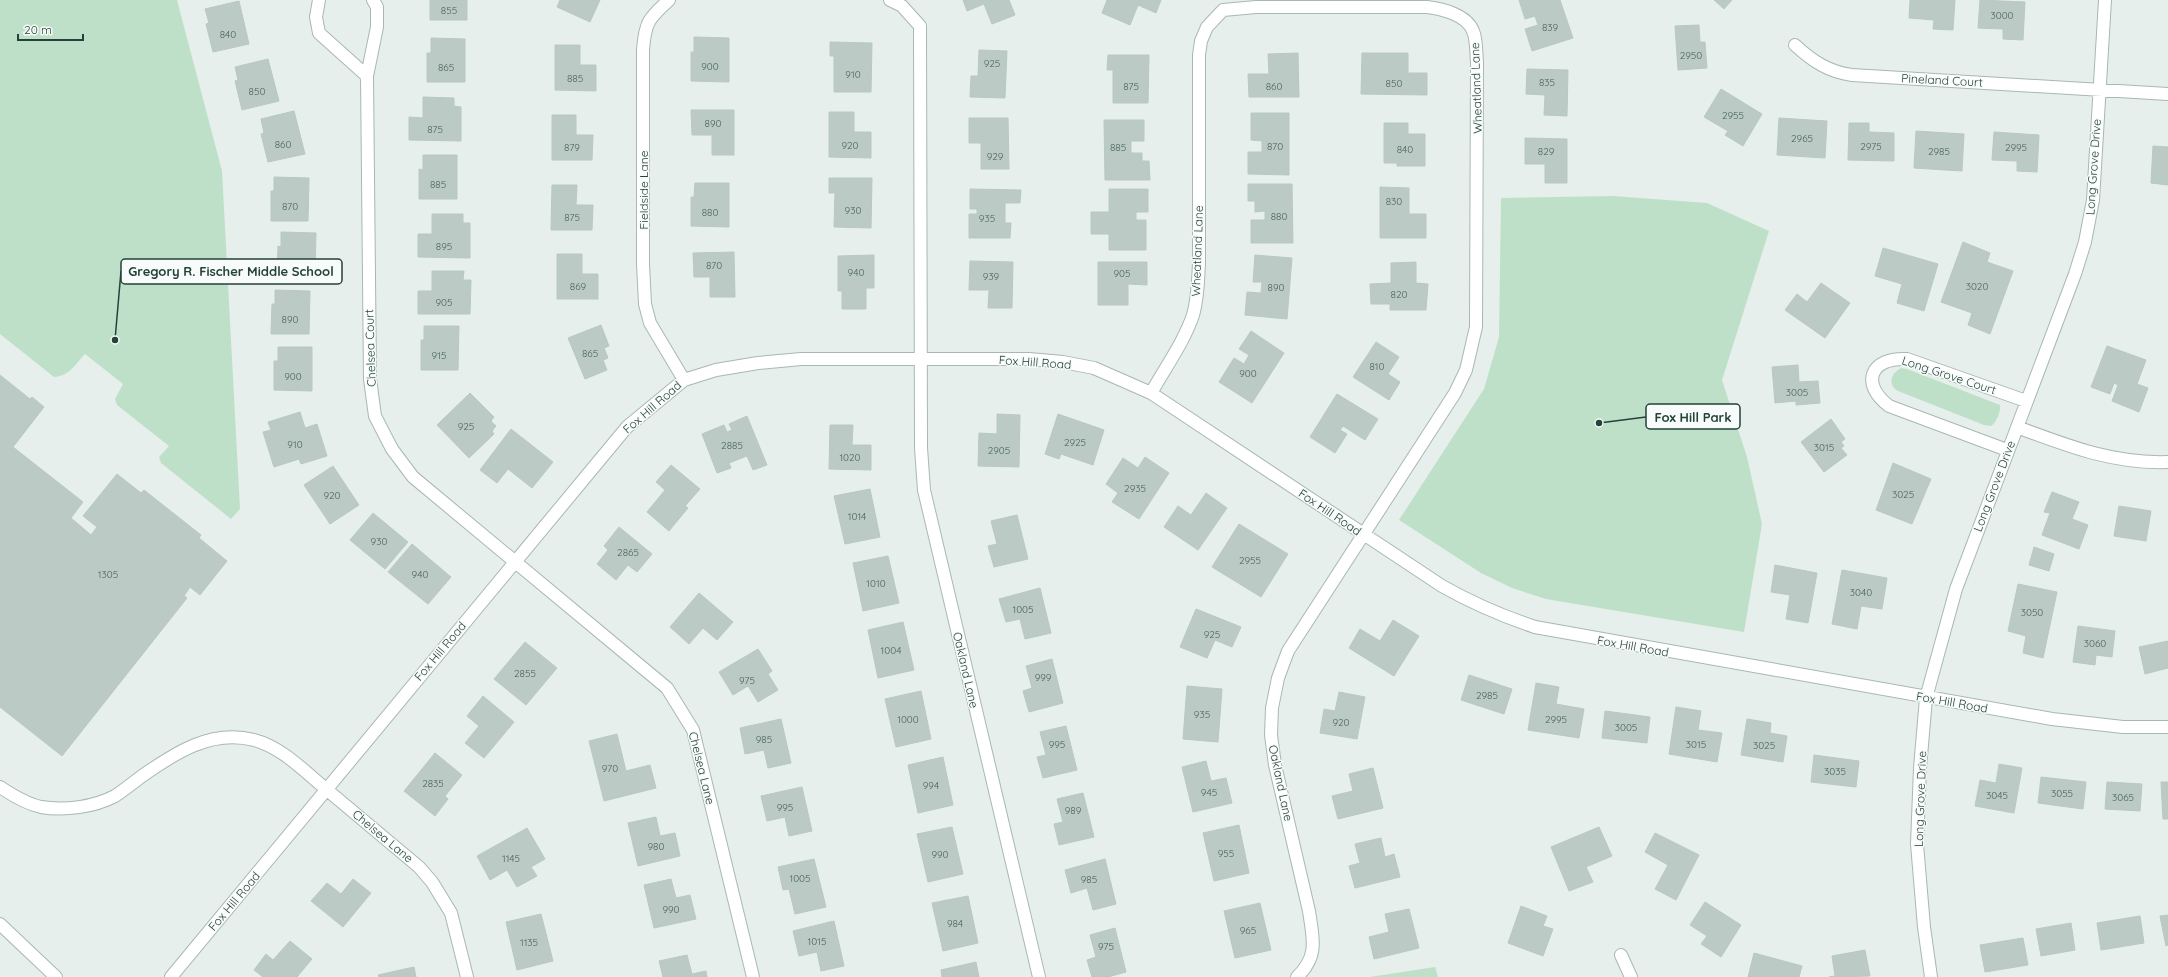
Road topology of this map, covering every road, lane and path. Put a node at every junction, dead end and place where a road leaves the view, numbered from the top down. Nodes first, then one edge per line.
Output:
1 (319, 0) edge
2 (373, 0) edge
3 (669, 0) edge
4 (890, 0) edge
5 (2105, 0) edge
6 (1795, 45) dead end
7 (367, 76) junction
8 (2098, 89) junction
9 (2168, 94) edge
10 (921, 360) junction
11 (684, 380) junction
12 (1151, 393) junction
13 (2026, 401) junction
14 (2017, 426) junction
15 (2007, 450) junction
16 (2168, 462) edge
17 (1363, 534) junction
18 (514, 561) junction
19 (1926, 698) junction
20 (2168, 727) edge
21 (0, 787) edge
22 (326, 789) junction
23 (0, 924) edge
24 (1621, 955) dead end
25 (56, 977) edge
26 (171, 977) edge
27 (467, 977) edge
28 (752, 977) edge
29 (1039, 977) edge
30 (1297, 977) edge
31 (1631, 977) edge
32 (1931, 977) edge

1 - 7 street
2 - 7 street, Chelsea Court
3 - 11 street, Fieldside Lane
4 - 10 street
5 - 8 street, Long Grove Drive
6 - 8 street, Pineland Court
7 - 18 street, Chelsea Court
8 - 9 street, Pineland Court
8 - 13 street, Long Grove Drive
10 - 11 street, Fox Hill Road
10 - 12 street, Fox Hill Road
10 - 29 street, Oakland Lane
11 - 18 street, Fox Hill Road
12 - 17 street, Fox Hill Road
12 - 17 street, Wheatland Lane
13 - 14 street, Long Grove Drive
13 - 15 street, Long Grove Court
14 - 15 street, Long Grove Drive
14 - 16 street
15 - 19 street, Long Grove Drive
17 - 19 street, Fox Hill Road
17 - 30 street, Oakland Lane
18 - 22 street, Fox Hill Road
18 - 28 street, Chelsea Lane
19 - 20 street, Fox Hill Road
19 - 32 street, Long Grove Drive
21 - 22 street, Chelsea Lane
22 - 26 street, Fox Hill Road
22 - 27 street, Chelsea Lane
23 - 25 street
24 - 31 street

